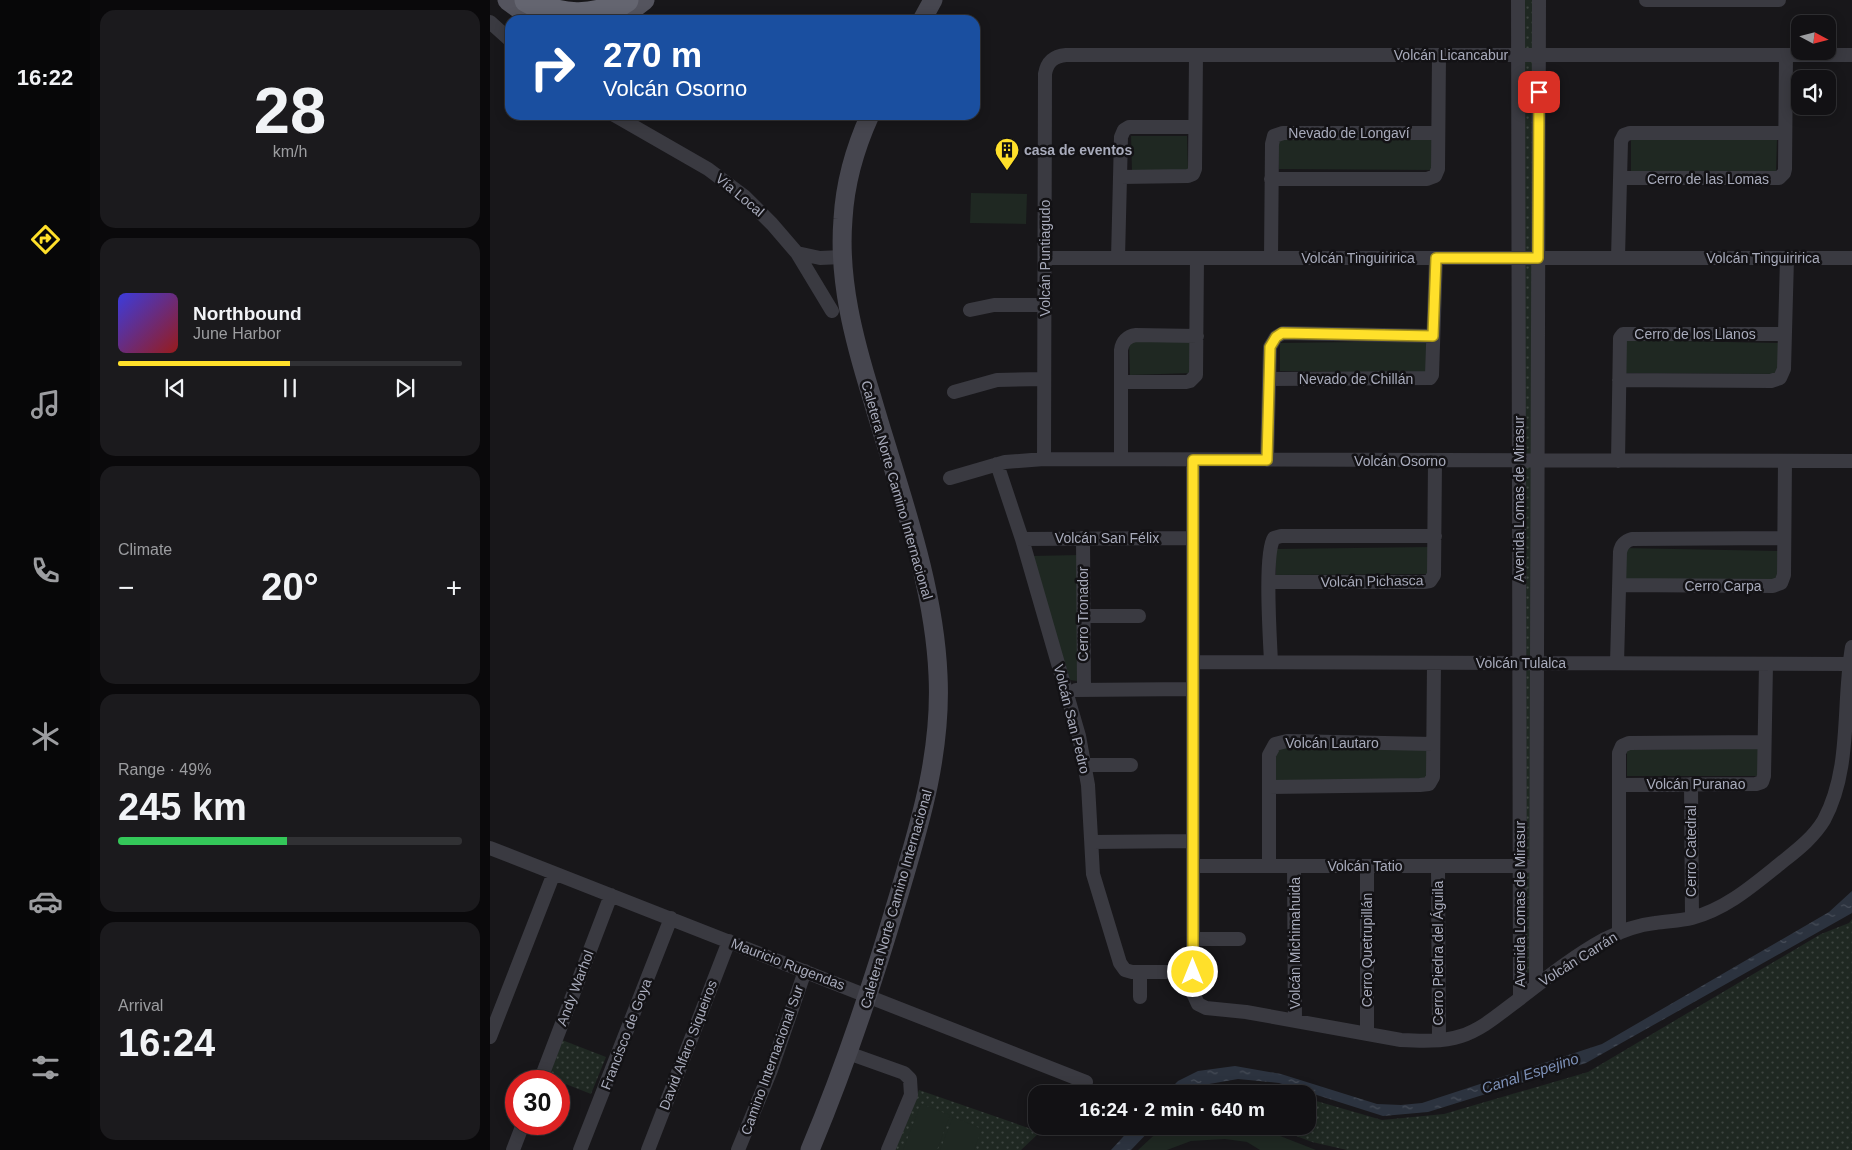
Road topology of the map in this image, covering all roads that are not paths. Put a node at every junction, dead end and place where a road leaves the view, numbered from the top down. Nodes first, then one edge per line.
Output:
1 (508, 0) edge
2 (527, 0) edge
3 (626, 0) edge
4 (644, 0) edge
5 (933, 0) edge
6 (1518, 0) edge
7 (1539, 0) edge
8 (1646, 0) edge
9 (1719, 0) edge
10 (1779, 0) edge
11 (529, 15) edge
12 (623, 15) edge
13 (925, 15) edge
14 (490, 22) edge
15 (505, 36) edge
16 (1196, 55) junction
17 (1439, 55) junction
18 (1518, 55) junction
19 (1539, 55) junction
20 (1786, 55) junction
21 (1852, 55) edge
22 (1052, 60) joint
23 (623, 120) edge
24 (868, 120) edge
25 (1195, 127) junction
26 (1438, 133) junction
27 (1785, 133) junction
28 (1121, 177) junction
29 (1620, 178) junction
30 (1272, 179) junction
31 (797, 253) junction
32 (842, 257) junction
33 (1045, 258) junction
34 (1118, 258) junction
35 (1197, 258) junction
36 (1271, 258) junction
37 (1436, 258) junction
38 (1519, 258) junction
39 (1538, 258) junction
40 (1618, 258) junction
41 (1787, 258) junction
42 (1852, 258) edge
43 (1044, 305) junction
44 (970, 310) dead end
45 (832, 311) dead end
46 (1784, 334) junction
47 (1197, 336) junction
48 (1433, 336) junction
49 (1270, 378) junction
50 (1044, 380) junction
51 (1619, 380) junction
52 (1121, 382) junction
53 (954, 392) dead end
54 (1044, 459) junction
55 (1120, 459) junction
56 (1193, 460) junction
57 (1267, 460) junction
58 (1435, 461) junction
59 (1519, 461) junction
60 (1538, 461) junction
61 (1618, 461) junction
62 (1785, 461) junction
63 (1852, 461) edge
64 (997, 464) junction
65 (950, 478) dead end
66 (1435, 536) junction
67 (1083, 538) junction
68 (1193, 538) junction
69 (1784, 538) junction
70 (1022, 539) junction
71 (1269, 582) junction
72 (1619, 586) junction
73 (1083, 616) junction
74 (1139, 616) dead end
75 (1852, 647) edge
76 (1193, 662) junction
77 (1271, 662) junction
78 (1434, 663) junction
79 (1519, 663) junction
80 (1538, 663) junction
81 (1617, 663) junction
82 (1766, 664) junction
83 (1849, 664) junction
84 (1084, 689) junction
85 (1193, 689) junction
86 (1067, 692) junction
87 (1764, 742) junction
88 (1433, 744) junction
89 (1085, 765) junction
90 (1131, 765) dead end
91 (1691, 784) junction
92 (1619, 785) junction
93 (1270, 787) junction
94 (1092, 842) junction
95 (1193, 842) junction
96 (491, 852) edge
97 (1193, 866) junction
98 (1269, 866) junction
99 (1294, 866) junction
100 (1367, 866) junction
101 (1438, 866) junction
102 (1520, 866) junction
103 (1537, 866) junction
104 (554, 873) junction
105 (611, 895) junction
106 (671, 918) junction
107 (1692, 918) junction
108 (1619, 933) junction
109 (1193, 939) junction
110 (1239, 939) dead end
111 (729, 941) junction
112 (805, 970) junction
113 (1140, 972) junction
114 (1193, 972) junction
115 (1536, 985) junction
116 (868, 996) junction
117 (1140, 997) dead end
118 (1520, 998) junction
119 (1295, 1021) junction
120 (1367, 1034) junction
121 (490, 1037) edge
122 (1439, 1040) junction
123 (848, 1053) junction
124 (544, 1070) edge
125 (1086, 1082) dead end
126 (519, 1135) edge
127 (513, 1150) edge
128 (580, 1150) edge
129 (648, 1150) edge
130 (738, 1150) edge
131 (810, 1150) edge
132 (888, 1150) edge

1 - 11 main road
2 - 3 highway
4 - 12 main road
5 - 13 street
6 - 18 street, Avenida Lomas de Mirasur
7 - 19 street, Avenida Lomas de Mirasur
8 - 9 street
9 - 10 street
14 - 15 street
16 - 17 street, Volcán Licancabur
16 - 22 street, Volcán Licancabur
16 - 25 street
17 - 18 street, Volcán Licancabur
17 - 26 street
18 - 19 street, Volcán Licancabur
18 - 38 street, Avenida Lomas de Mirasur
19 - 20 street, Volcán Licancabur
19 - 39 street, Avenida Lomas de Mirasur
20 - 21 street, Volcán Licancabur
20 - 27 street, Cerro de las Lomas
22 - 33 street, Volcán Puntiagudo
23 - 31 street, Vía Local
24 - 32 street, Caletera Norte Camino Internacional
25 - 28 street
25 - 28 street
26 - 30 street
26 - 30 street, Nevado de Longaví
27 - 29 street
27 - 29 street, Cerro de las Lomas
28 - 34 street
29 - 40 street
30 - 36 street, Nevado de Longaví
31 - 32 street
31 - 45 street, Vía Local
32 - 116 street, Caletera Norte Camino Internacional
33 - 34 street, Volcán Tinguiririca
33 - 43 street, Volcán Puntiagudo
34 - 35 street, Volcán Tinguiririca
35 - 36 street, Volcán Tinguiririca
35 - 47 street
36 - 37 street, Volcán Tinguiririca
37 - 38 street, Volcán Tinguiririca
37 - 48 street, Nevado de Chillán
38 - 39 street, Volcán Tinguiririca
38 - 59 street, Avenida Lomas de Mirasur
39 - 40 street, Volcán Tinguiririca
39 - 60 street, Avenida Lomas de Mirasur
40 - 41 street, Volcán Tinguiririca
41 - 42 street, Volcán Tinguiririca
41 - 46 street
43 - 44 street
43 - 50 street, Volcán Puntiagudo
46 - 51 street
46 - 51 street, Cerro de los Llanos
47 - 52 street
47 - 52 street
48 - 49 street
48 - 49 street, Nevado de Chillán
49 - 57 street
50 - 53 street
50 - 54 street, Volcán Puntiagudo
51 - 61 street, Cerro de los Llanos
52 - 55 street
54 - 55 street, Volcán Osorno
54 - 64 street, Volcán Osorno
55 - 56 street, Volcán Osorno
56 - 57 street, Volcán Osorno
56 - 68 street
57 - 58 street, Volcán Osorno
58 - 59 street, Volcán Osorno
58 - 66 street, Volcán Pichasca
59 - 60 street, Volcán Osorno
59 - 79 street, Avenida Lomas de Mirasur
60 - 61 street, Volcán Osorno
60 - 80 street, Avenida Lomas de Mirasur
61 - 62 street, Volcán Osorno
62 - 63 street, Volcán Osorno
62 - 69 street, Cerro Carpa
64 - 65 street, Volcán Osorno
64 - 70 street, Volcán San Pedro
66 - 71 street
66 - 71 street, Volcán Pichasca
67 - 68 street, Volcán San Félix
67 - 70 street, Volcán San Félix
67 - 73 street, Cerro Tronador
68 - 76 street
69 - 72 street
69 - 72 street, Cerro Carpa
70 - 86 street, Volcán San Pedro
71 - 77 street
72 - 81 street
73 - 74 street
73 - 84 street, Cerro Tronador
75 - 83 street, Volcán Carrán
76 - 77 street, Volcán Tulalca
76 - 85 street
77 - 78 street, Volcán Tulalca
78 - 79 street, Volcán Tulalca
78 - 88 street
79 - 80 street, Volcán Tulalca
79 - 102 street, Avenida Lomas de Mirasur
80 - 81 street, Volcán Tulalca
80 - 103 street, Avenida Lomas de Mirasur
81 - 82 street, Volcán Tulalca
82 - 83 street, Volcán Tulalca
82 - 87 street, Volcán Puranao
83 - 107 street, Volcán Carrán
84 - 85 street
84 - 86 street
85 - 95 street
86 - 89 street, Volcán San Pedro
87 - 91 street, Volcán Puranao
87 - 92 street
88 - 93 street
88 - 93 street, Volcán Lautaro
89 - 90 street
89 - 94 street, Volcán San Pedro
91 - 92 street, Volcán Puranao
91 - 107 street, Cerro Catedral
92 - 108 street
93 - 98 street, Volcán Lautaro
94 - 95 street
94 - 113 street, Volcán San Pedro
95 - 97 street
96 - 104 street, Mauricio Rugendas
97 - 98 street, Volcán Tatio
97 - 109 street
98 - 99 street, Volcán Tatio
99 - 100 street, Volcán Tatio
99 - 119 street, Volcán Michimahuida
100 - 101 street, Volcán Tatio
100 - 120 street, Cerro Quetrupillán
101 - 102 street, Volcán Tatio
101 - 122 street, Cerro Piedra del Águila
102 - 103 street, Volcán Tatio
102 - 118 street, Avenida Lomas de Mirasur
103 - 115 street, Avenida Lomas de Mirasur
104 - 105 street, Mauricio Rugendas
104 - 121 street
105 - 106 street, Mauricio Rugendas
105 - 124 street, Andy Warhol
106 - 111 street, Mauricio Rugendas
106 - 128 street, Francisco de Goya
107 - 108 street, Volcán Carrán
108 - 115 street, Volcán Carrán
109 - 110 street
109 - 114 street
111 - 112 street, Mauricio Rugendas
111 - 129 street, David Alfaro Siqueiros
112 - 116 street, Mauricio Rugendas
112 - 130 street, Camino Internacional Sur
113 - 114 street, Volcán San Pedro
113 - 117 street
114 - 119 street, Volcán Carrán
115 - 118 street, Volcán Carrán
116 - 123 street, Caletera Norte Camino Internacional
116 - 125 street, Mauricio Rugendas
118 - 122 street, Volcán Carrán
119 - 120 street, Volcán Carrán
120 - 122 street, Volcán Carrán
123 - 131 street, Caletera Norte Camino Internacional
123 - 132 street
126 - 127 street

